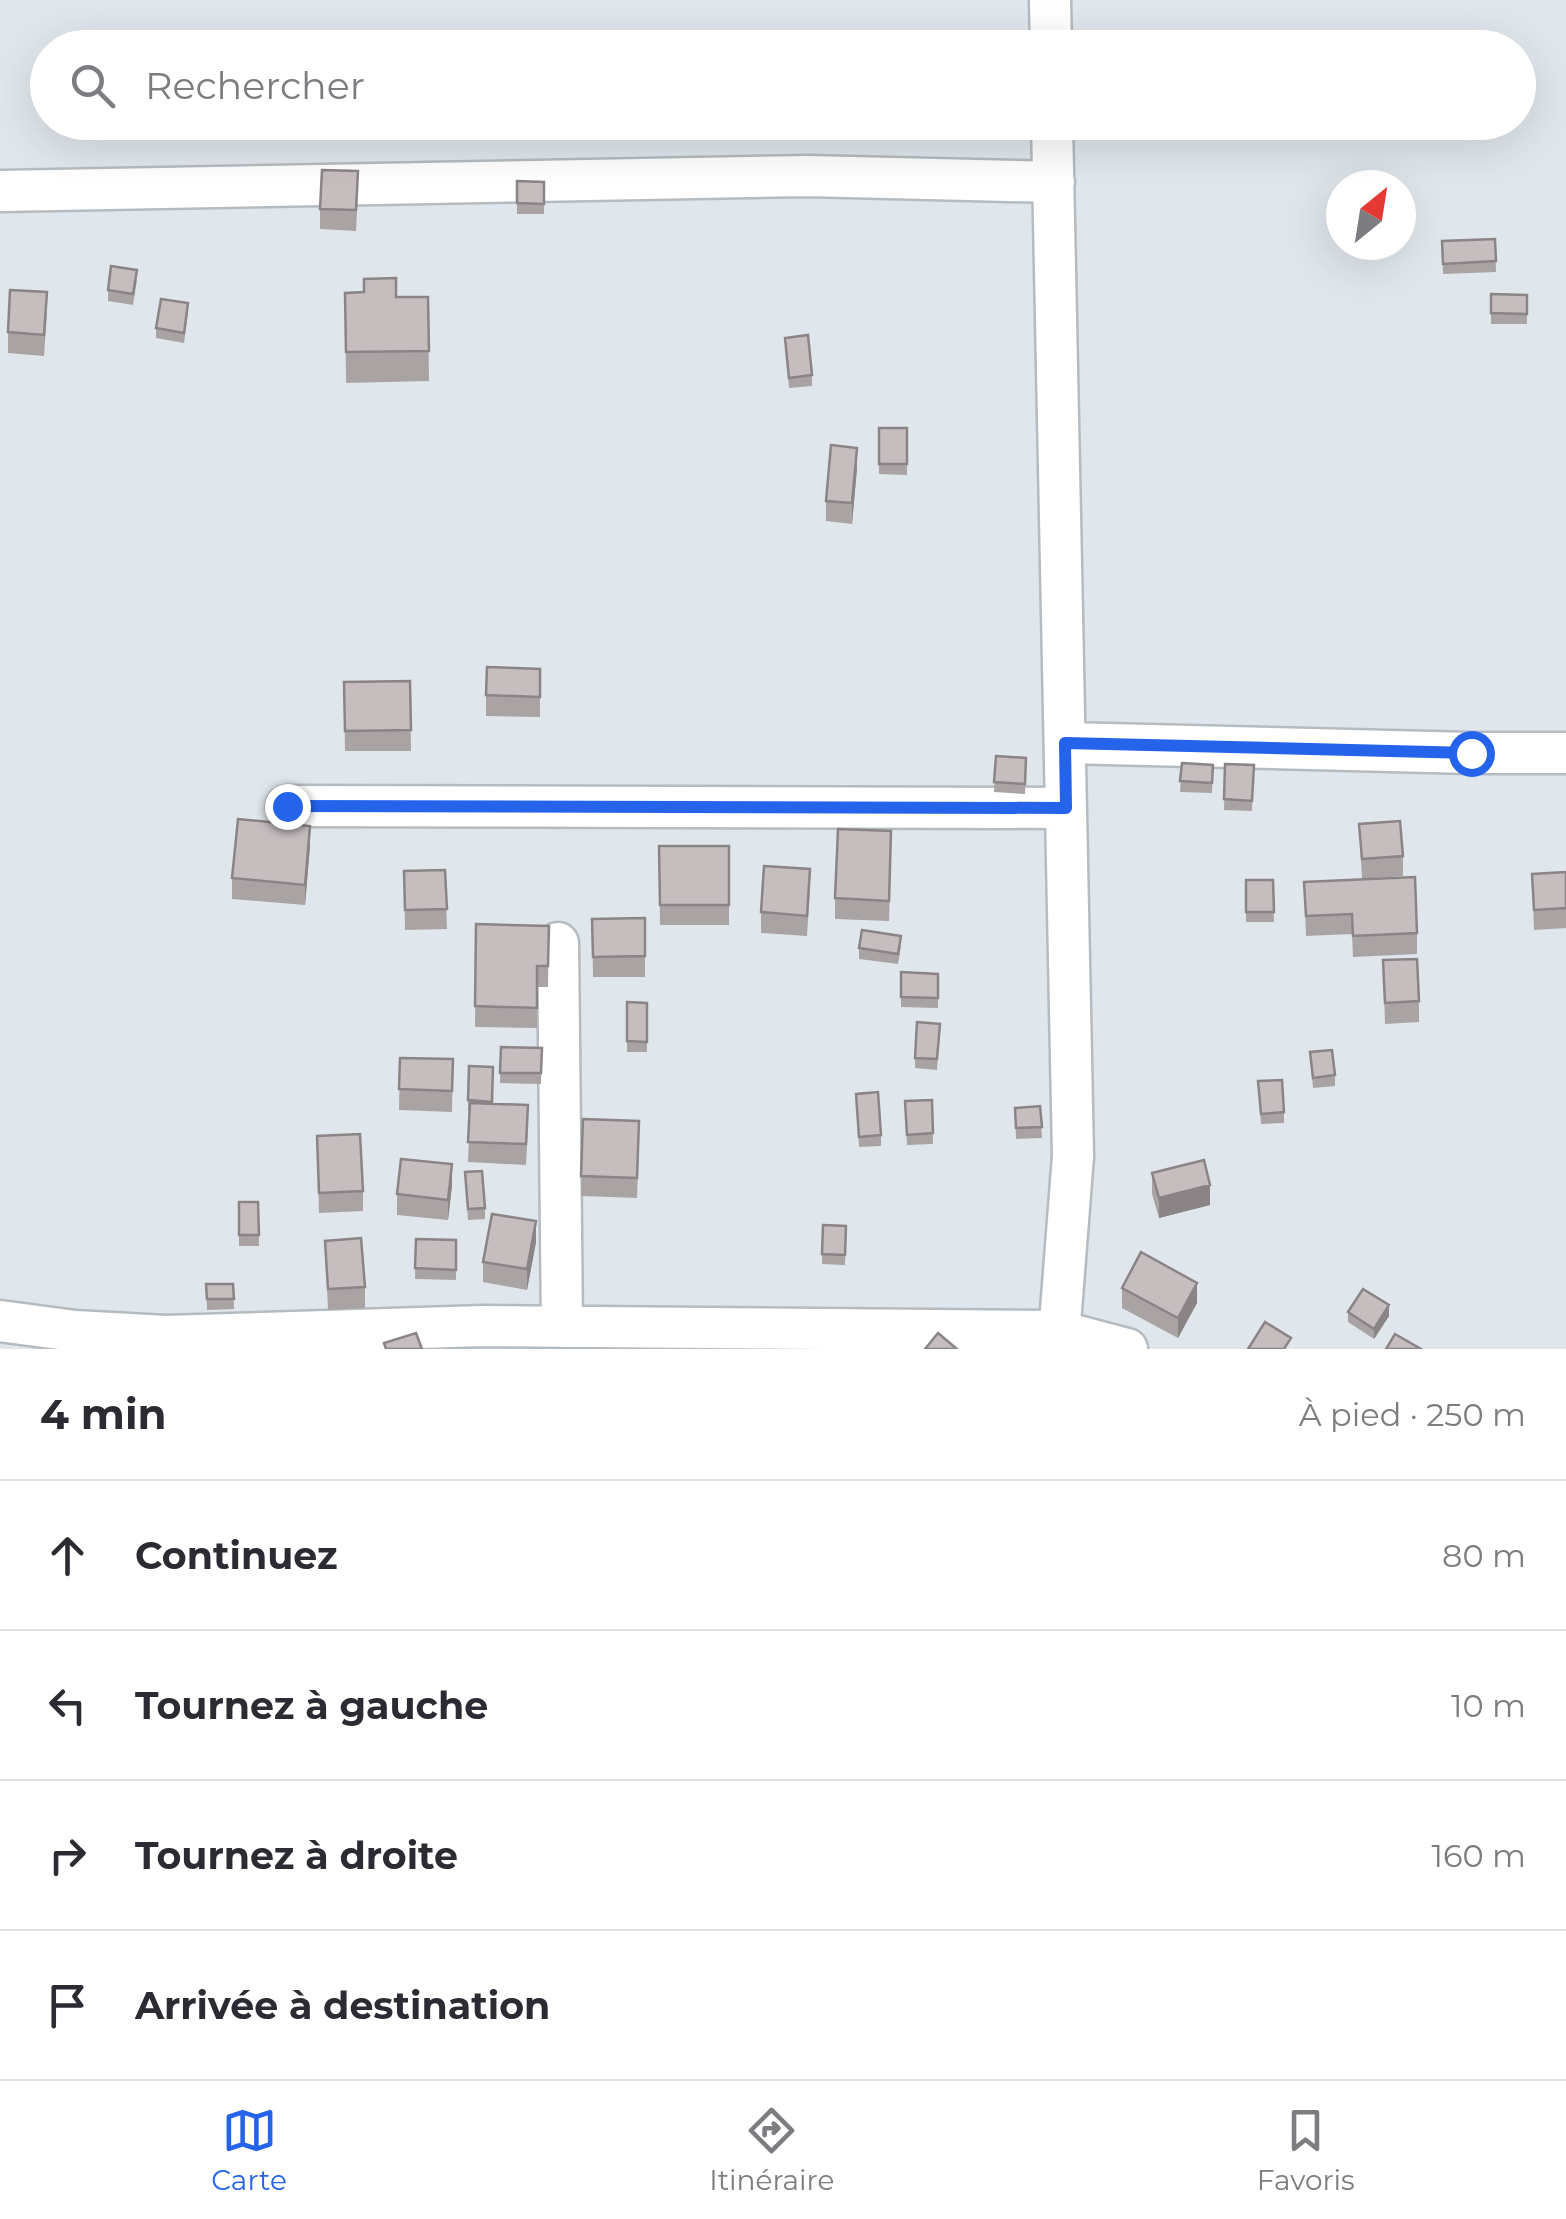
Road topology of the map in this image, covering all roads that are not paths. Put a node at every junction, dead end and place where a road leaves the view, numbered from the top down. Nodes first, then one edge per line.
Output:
1 (1050, 0) edge
2 (1051, 30) edge
3 (1053, 140) edge
4 (1054, 182) junction
5 (0, 191) edge
6 (1065, 743) junction
7 (1566, 753) edge
8 (287, 806) dead end
9 (1066, 808) junction
10 (558, 943) dead end
11 (0, 1321) edge
12 (562, 1327) junction
13 (1059, 1340) edge
14 (1127, 1349) edge

1 - 2 street
3 - 4 street
4 - 5 street
4 - 6 street
6 - 7 street
6 - 9 street
8 - 9 street
9 - 13 street
10 - 12 street
11 - 12 street
12 - 13 street
13 - 14 street

